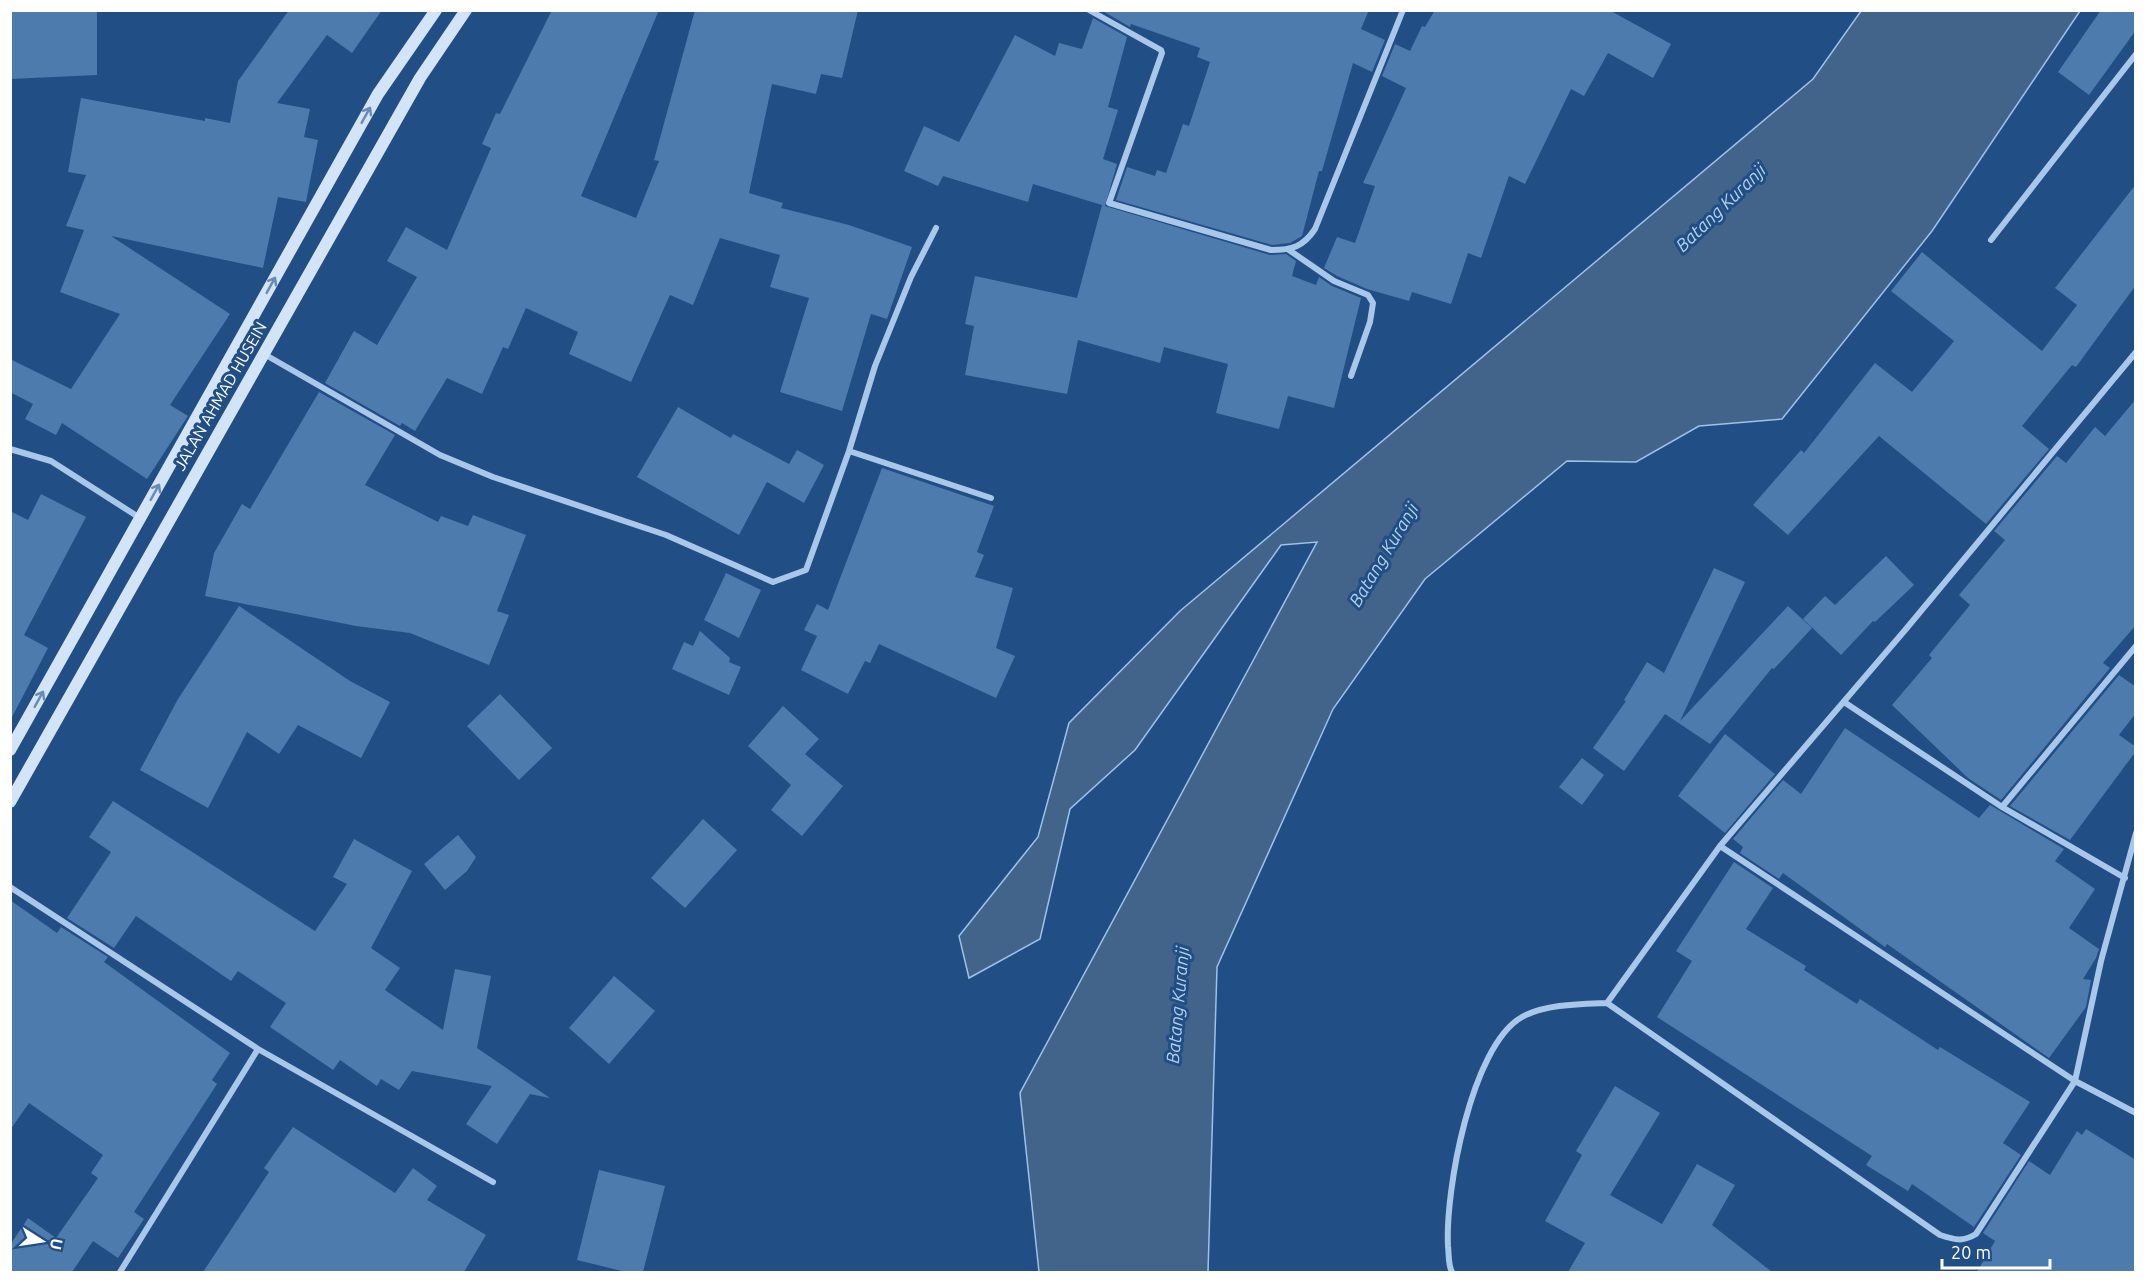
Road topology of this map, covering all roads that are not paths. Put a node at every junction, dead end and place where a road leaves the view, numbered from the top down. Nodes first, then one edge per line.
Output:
1 (436, 10) edge
2 (466, 10) edge
3 (1089, 10) edge
4 (1403, 10) edge
5 (2136, 54) edge
6 (936, 228) dead end
7 (1991, 240) dead end
8 (1289, 250) junction
9 (2136, 352) edge
10 (263, 353) junction
11 (1351, 376) dead end
12 (10, 449) edge
13 (849, 451) junction
14 (991, 498) dead end
15 (140, 519) junction
16 (2136, 646) edge
17 (1844, 702) junction
18 (10, 750) edge
19 (10, 802) edge
20 (2002, 807) junction
21 (2136, 833) edge
22 (1720, 846) junction
23 (2125, 878) junction
24 (10, 887) edge
25 (1607, 1003) junction
26 (258, 1049) junction
27 (2076, 1081) junction
28 (2136, 1113) edge
29 (493, 1182) dead end
30 (120, 1272) edge
31 (1452, 1272) edge

15 -> 1 main road, JALAN AHMAD HUSEIN
2 - 10 main road, JALAN AHMAD HUSEIN
3 - 8 street
4 - 8 street
5 - 7 street
6 - 13 street
8 - 11 street
9 - 17 street
10 - 13 street
10 - 19 main road, JALAN AHMAD HUSEIN
12 - 15 street
13 - 14 street
18 -> 15 main road, JALAN AHMAD HUSEIN
16 - 20 street
17 - 20 street
17 - 22 street
20 - 23 street
21 - 23 street
22 - 25 street
22 - 27 street
23 - 27 street
24 - 26 street
25 - 27 street
25 - 31 street
26 - 29 street
26 - 30 street
27 - 28 street

